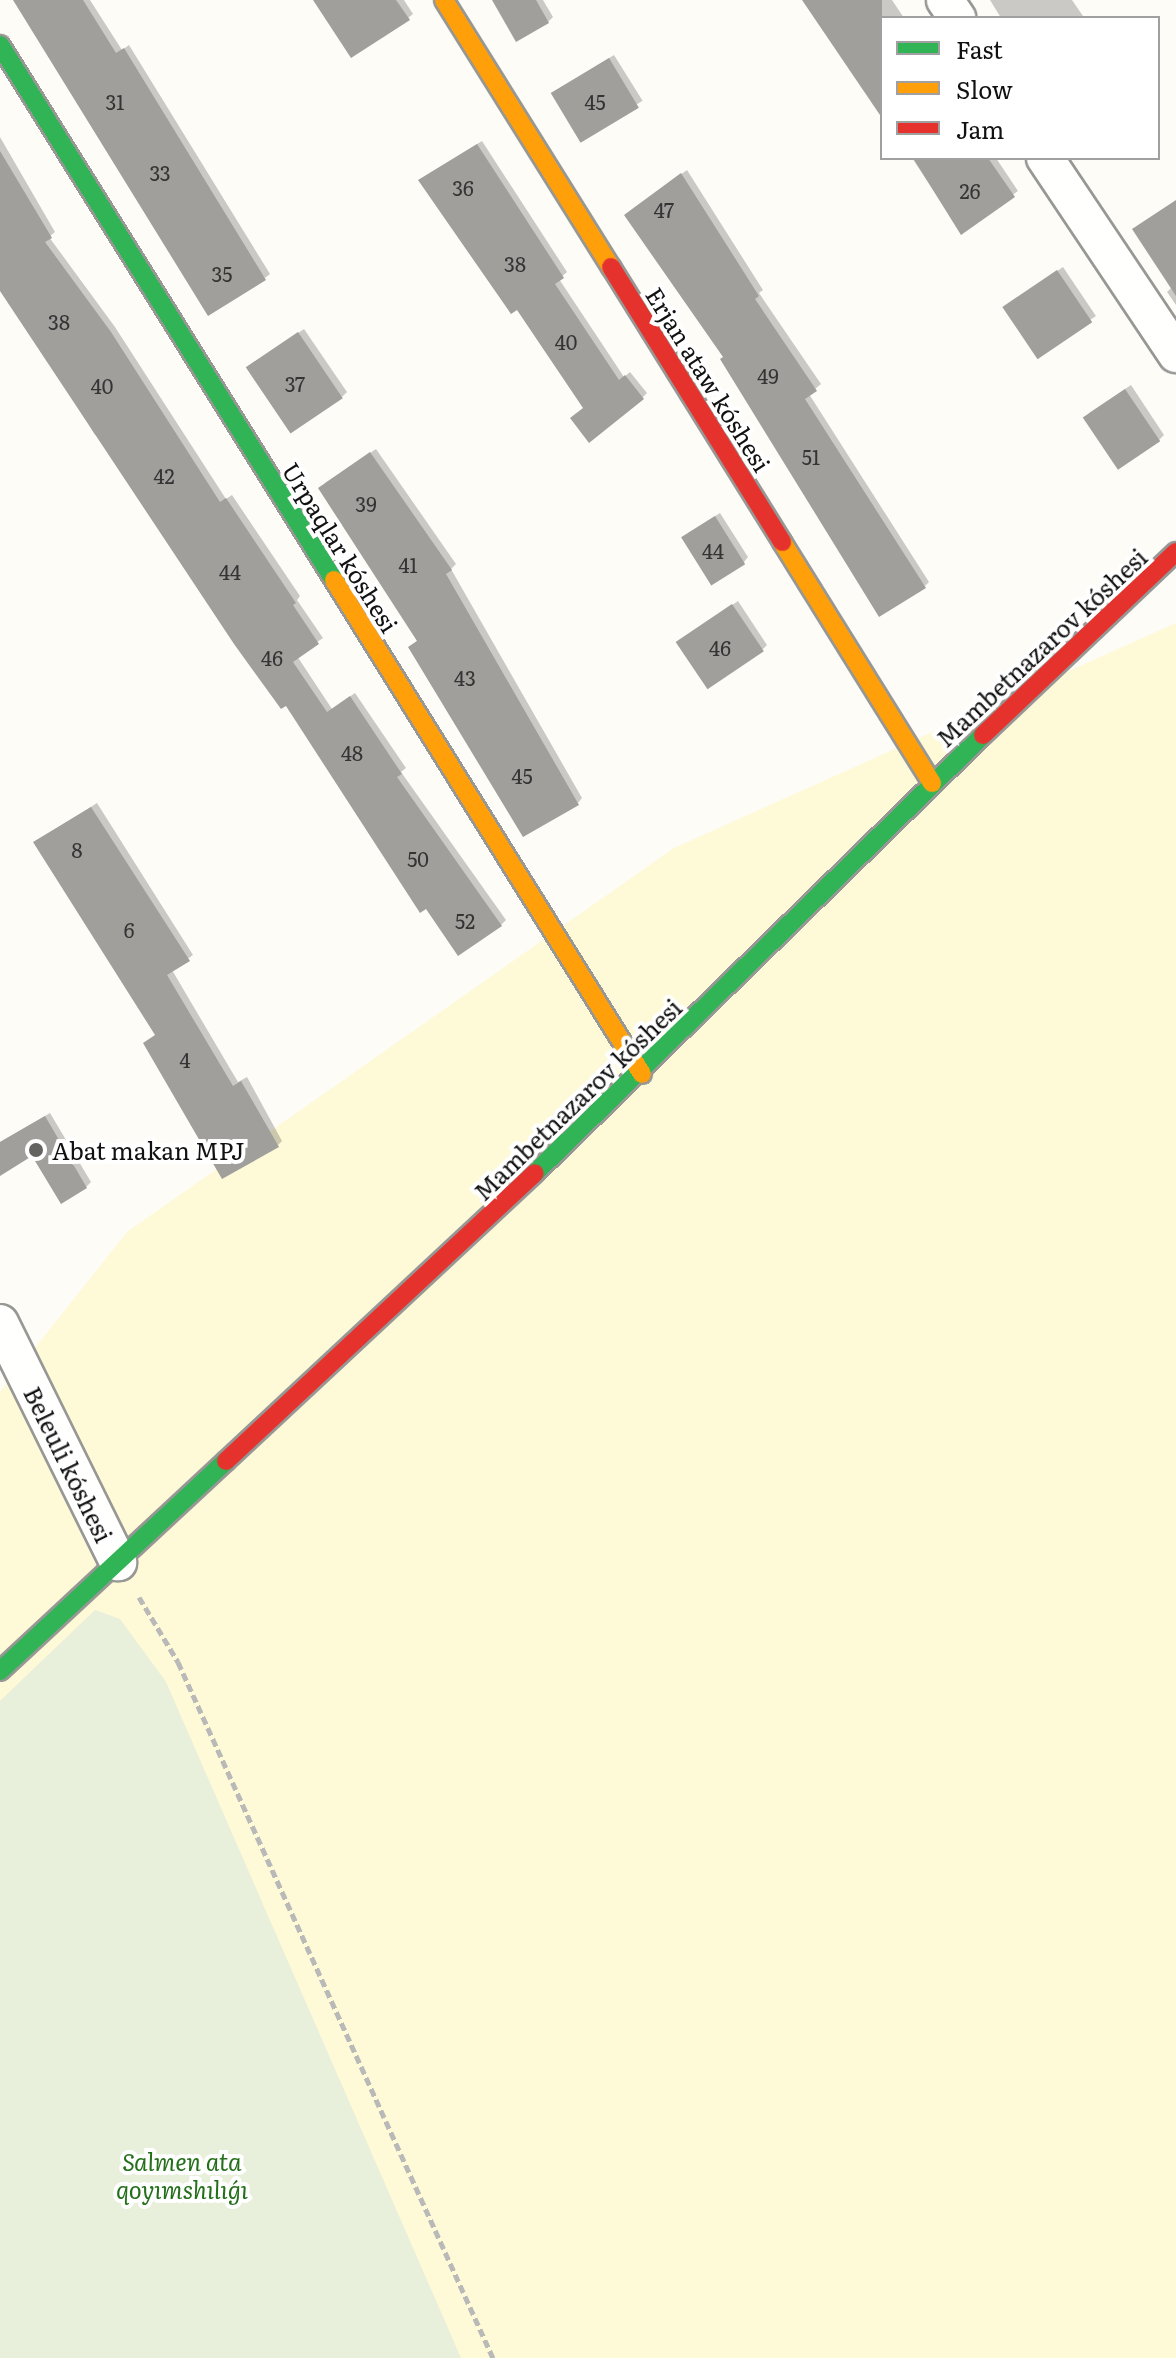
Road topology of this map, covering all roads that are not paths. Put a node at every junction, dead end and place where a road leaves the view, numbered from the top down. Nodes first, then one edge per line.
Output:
1 (444, 0) edge
2 (0, 45) edge
3 (1046, 160) edge
4 (1176, 354) edge
5 (1176, 552) edge
6 (932, 783) junction
7 (642, 1074) junction
8 (0, 1323) edge
9 (118, 1562) junction
10 (0, 1671) edge

1 - 6 street, Erjan ataw kóshesi
2 - 7 street, Urpaqlar kóshesi
3 - 4 street
5 - 6 street, Mambetnazarov kóshesi
6 - 7 street, Mambetnazarov kóshesi
7 - 9 street, Mambetnazarov kóshesi
8 - 9 street, Beleuli kóshesi
9 - 10 street, Mambetnazarov kóshesi

